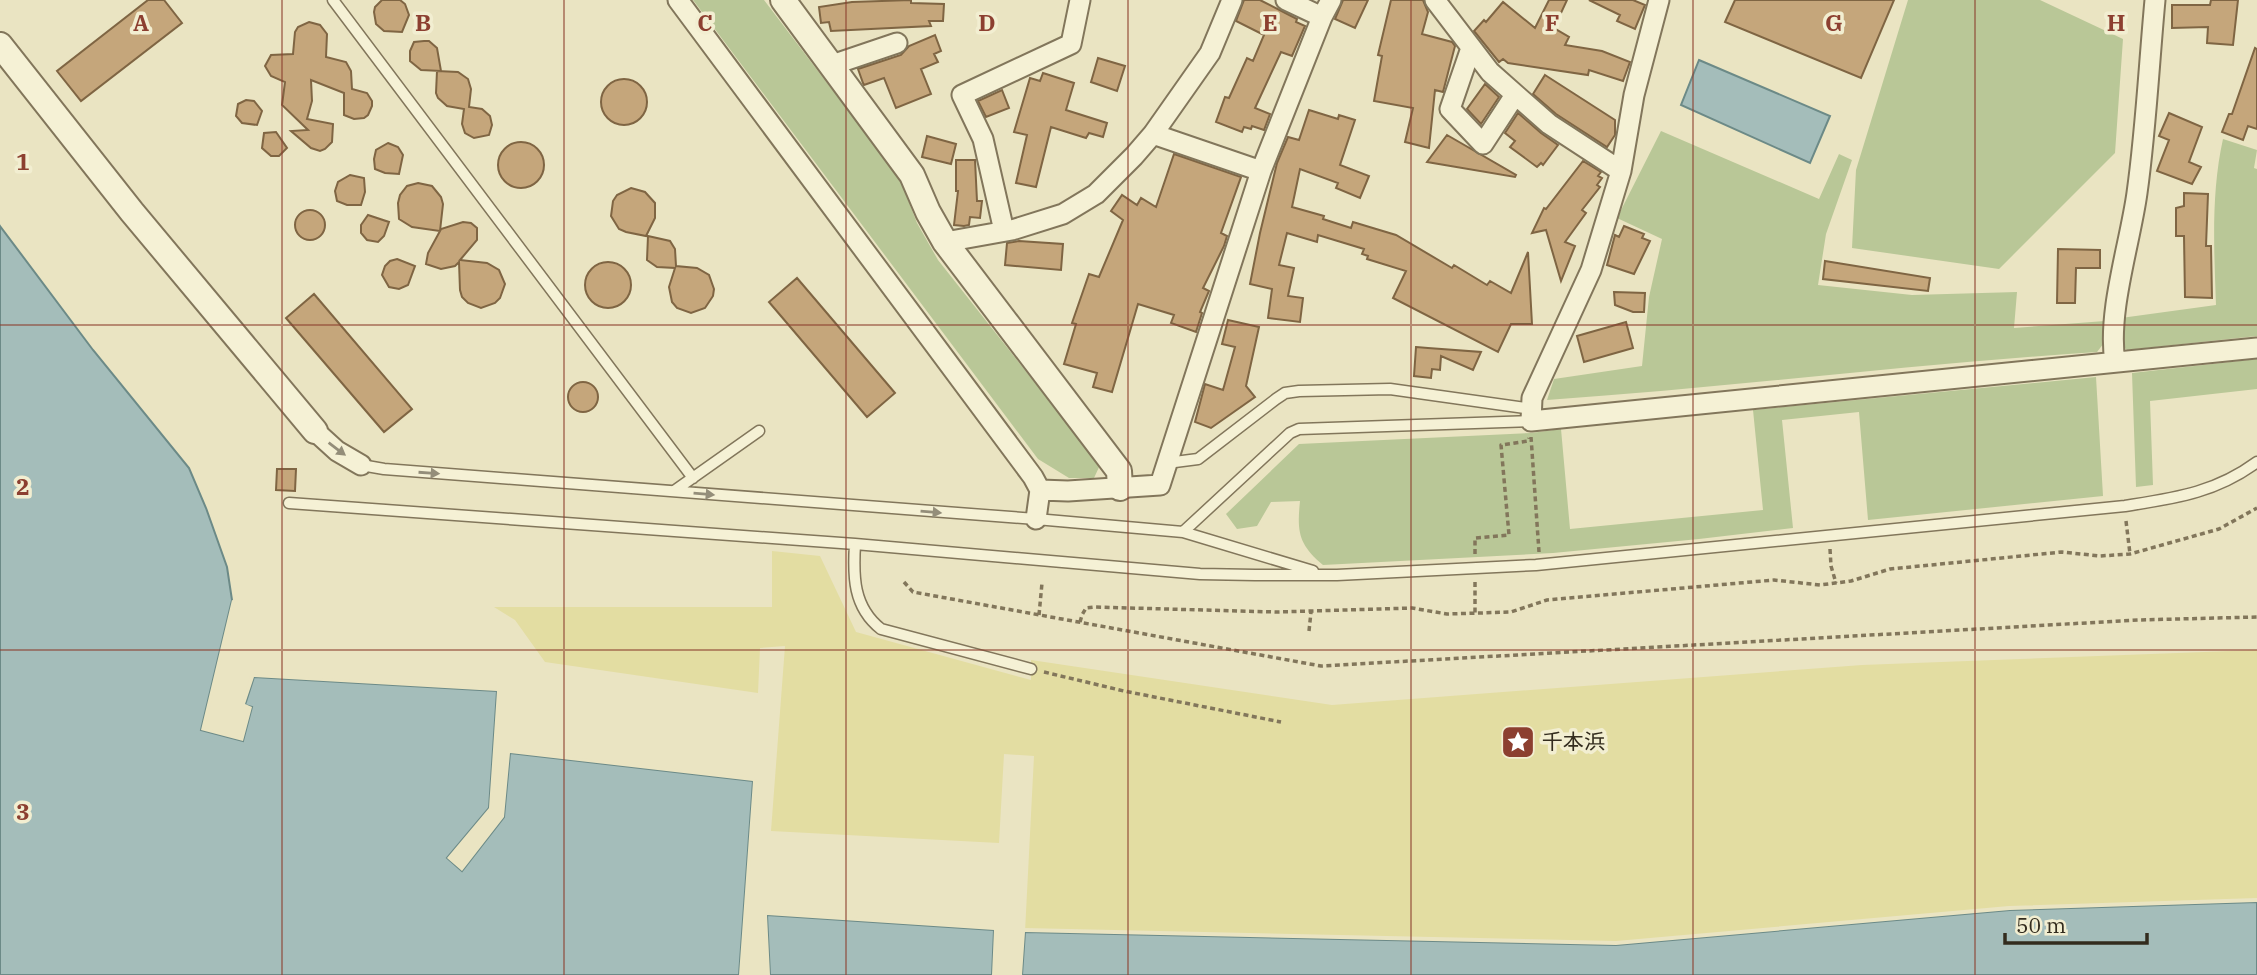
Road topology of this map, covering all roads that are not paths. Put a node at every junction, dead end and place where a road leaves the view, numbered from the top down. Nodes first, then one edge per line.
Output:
1 (332, 0) edge
2 (678, 0) edge
3 (783, 0) edge
4 (1080, 0) edge
5 (1233, 0) edge
6 (1286, 0) edge
7 (1435, 0) edge
8 (1659, 0) edge
9 (2155, 0) edge
10 (1327, 8) edge
11 (897, 43) dead end
12 (0, 45) edge
13 (1471, 48) junction
14 (832, 65) junction
15 (1515, 95) junction
16 (1153, 134) junction
17 (1621, 171) junction
18 (1261, 172) junction
19 (1004, 232) junction
20 (945, 242) junction
21 (2257, 348) edge
22 (2115, 362) junction
23 (1532, 415) junction
24 (315, 431) joint
25 (759, 431) dead end
26 (2257, 462) edge
27 (1167, 463) junction
28 (361, 465) joint
29 (693, 478) junction
30 (1121, 488) junction
31 (1040, 490) junction
32 (673, 491) junction
33 (289, 503) dead end
34 (1036, 519) junction
35 (1183, 532) junction
36 (855, 544) junction
37 (1337, 575) junction
38 (1031, 669) road end

1 - 29 lane
2 - 31 street
3 - 14 street
4 - 19 street
5 - 16 street
6 - 10 street
7 - 13 street
8 - 17 street
9 - 22 street
10 - 18 street
11 - 14 street
12 - 24 street
13 - 15 street
13 - 15 street
14 - 20 street
15 - 17 street
16 - 18 street
16 - 19 street
17 - 23 street
18 - 27 street
19 - 20 street
20 - 30 street
21 - 22 street
22 - 23 street
23 - 27 lane
23 - 35 lane
24 -> 28 street
25 - 29 lane
26 - 37 lane
27 - 30 street
28 -> 32 lane
29 - 32 lane
30 - 31 street
31 - 34 street
32 -> 34 lane
33 - 36 lane
34 - 35 lane
35 - 37 lane
36 - 37 lane
36 - 38 lane

